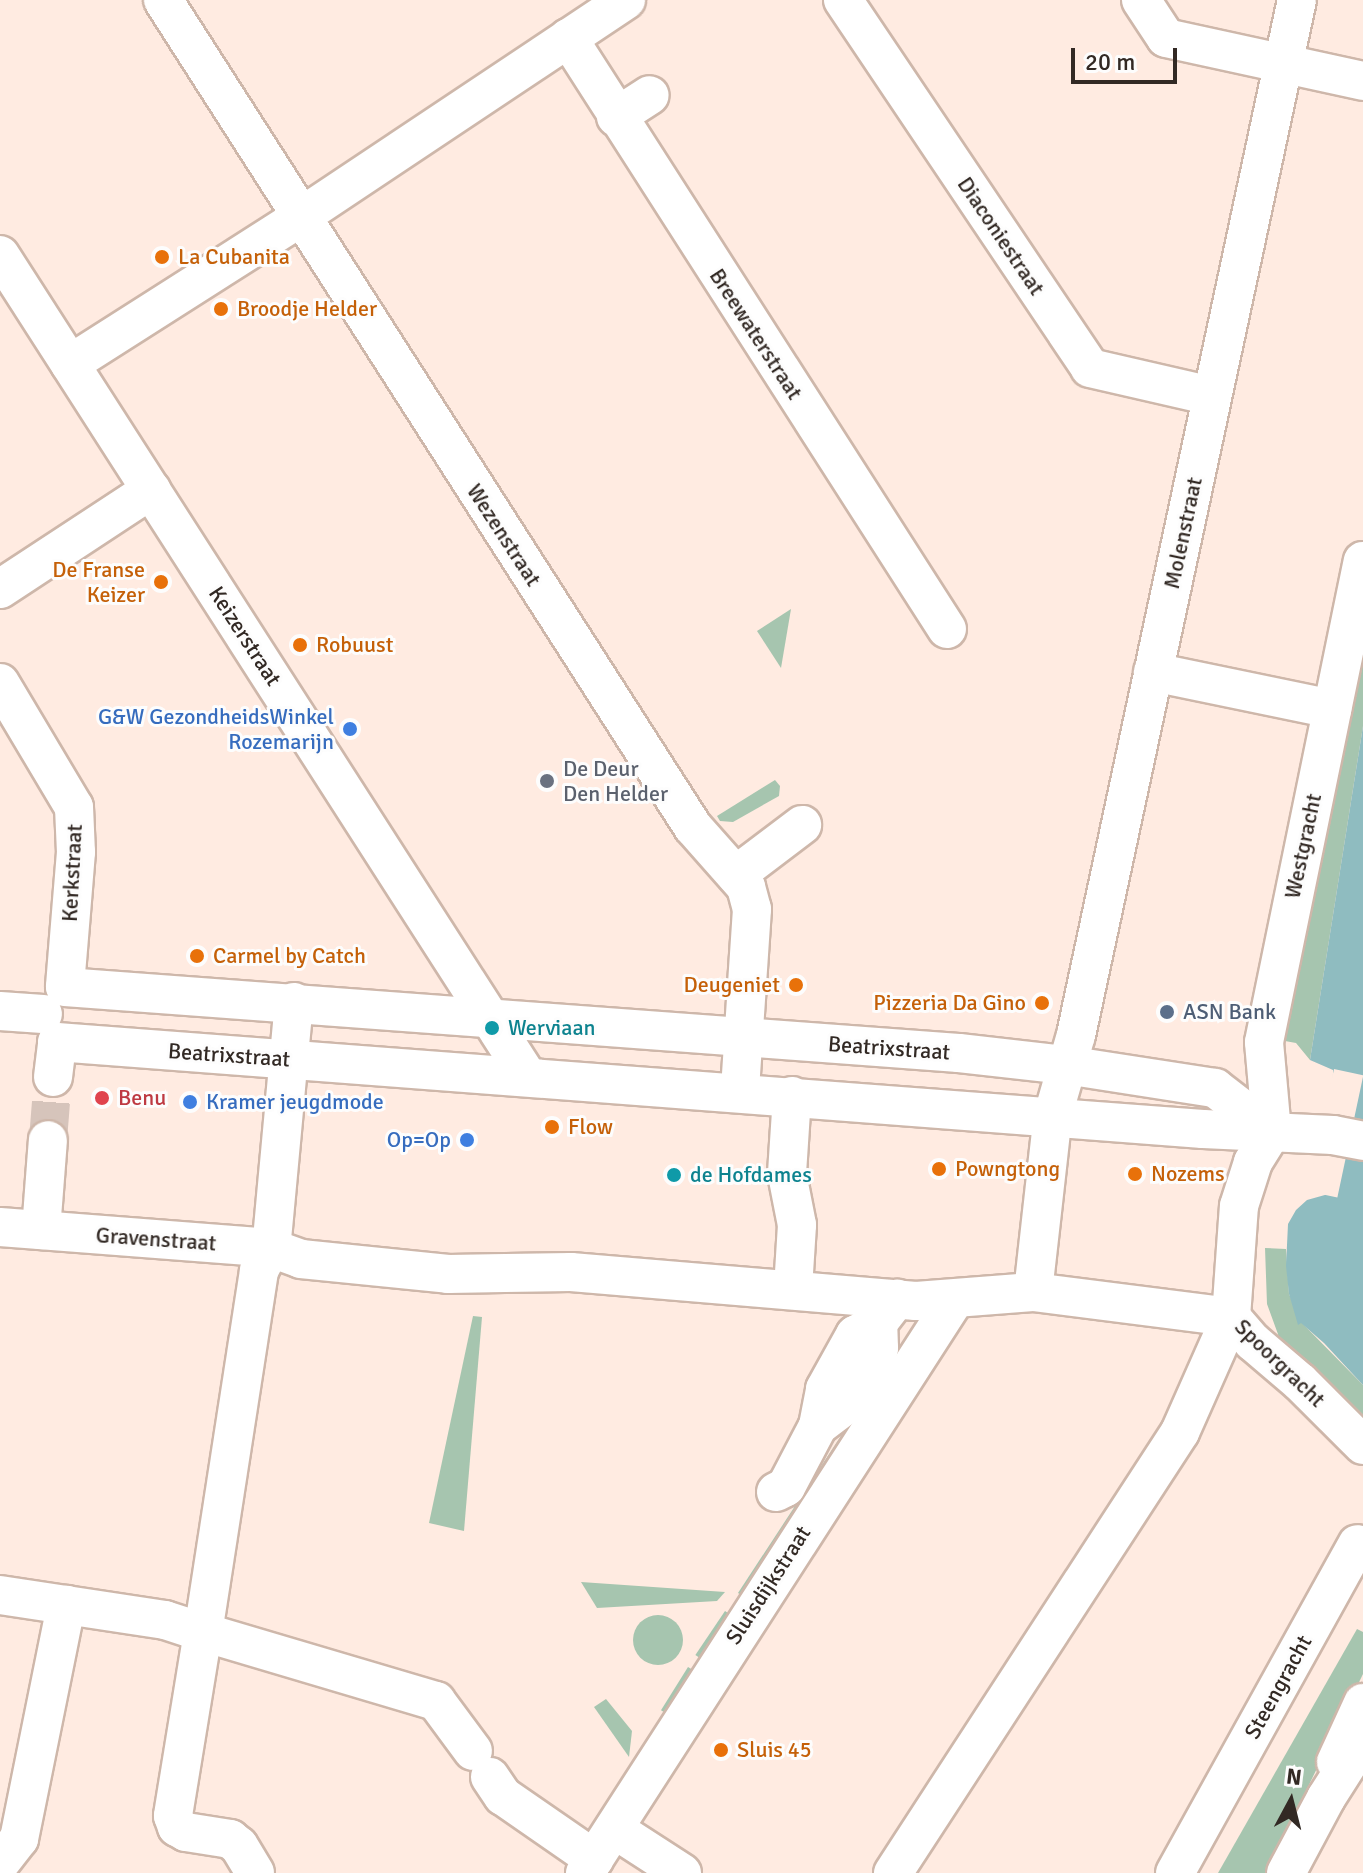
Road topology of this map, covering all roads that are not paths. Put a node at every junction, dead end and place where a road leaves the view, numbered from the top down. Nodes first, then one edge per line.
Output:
1 (163, 0) edge
2 (626, 0) edge
3 (1141, 0) edge
4 (1297, 0) edge
5 (843, 1) edge
6 (574, 21) edge
7 (1284, 66) junction
8 (1363, 81) edge
9 (650, 95) dead end
10 (625, 131) junction
11 (299, 218) junction
12 (0, 255) edge
13 (70, 364) junction
14 (1212, 396) junction
15 (151, 490) junction
16 (1363, 561) edge
17 (0, 589) edge
18 (947, 629) dead end
19 (1153, 672) junction
20 (4, 689) edge
21 (1332, 709) junction
22 (802, 825) dead end
23 (736, 875) junction
24 (294, 1002) junction
25 (0, 1011) edge
26 (489, 1017) junction
27 (54, 1030) junction
28 (744, 1038) junction
29 (290, 1059) junction
30 (1066, 1065) junction
31 (527, 1076) junction
32 (740, 1092) junction
33 (792, 1096) junction
34 (1053, 1115) junction
35 (1272, 1132) junction
36 (1348, 1138) edge
37 (48, 1140) tunnel mouth
38 (0, 1227) edge
39 (41, 1230) junction
40 (271, 1248) junction
41 (1033, 1292) junction
42 (801, 1299) junction
43 (955, 1299) junction
44 (1231, 1317) junction
45 (875, 1329) junction
46 (1363, 1445) edge
47 (776, 1492) dead end
48 (1357, 1544) dead end
49 (0, 1595) edge
50 (66, 1605) junction
51 (203, 1632) junction
52 (1363, 1703) edge
53 (1363, 1740) edge
54 (1326, 1798) junction
55 (598, 1854) edge
56 (0, 1863) edge
57 (255, 1873) edge
58 (682, 1873) edge
59 (893, 1873) edge
60 (1175, 1873) edge
61 (1286, 1873) edge

1 - 11 street, Wezenstraat
2 - 6 street
3 - 7 street
4 - 7 street, Molenstraat
5 - 14 street, Diaconiestraat
6 - 10 street, Breewaterstraat
6 - 11 street
7 - 8 street
7 - 14 street, Molenstraat
9 - 10 street
10 - 18 street, Breewaterstraat
11 - 13 street
11 - 23 street, Wezenstraat
12 - 13 street, Keizerstraat
13 - 15 street, Keizerstraat
14 - 19 street, Molenstraat
15 - 17 street
15 - 26 street, Keizerstraat
16 - 21 street, Westgracht
19 - 21 street
19 - 30 street, Molenstraat
20 - 27 street, Kerkstraat
21 - 35 street, Westgracht
22 - 23 street
23 - 28 street, Wezenstraat
24 - 26 street, Beatrixstraat
24 - 27 street, Beatrixstraat
24 - 29 street
25 - 27 street, Beatrixstraat
26 - 28 street, Beatrixstraat
26 - 31 street
27 - 29 street, Beatrixstraat
28 - 30 street, Beatrixstraat
28 - 32 street, Wezenstraat
29 - 31 street, Beatrixstraat
29 - 40 street
30 - 34 street
30 - 35 street, Beatrixstraat
31 - 32 street, Beatrixstraat
32 - 33 street, Beatrixstraat
33 - 34 street, Beatrixstraat
33 - 42 street
34 - 35 street, Beatrixstraat
34 - 41 street
35 - 36 street, Beatrixstraat
35 - 44 street, Spoorgracht
37 - 39 street
38 - 39 street, Gravenstraat
39 - 40 street, Gravenstraat
40 - 42 street, Gravenstraat
40 - 51 street
41 - 43 street
41 - 44 street
42 - 45 street
43 - 45 street
43 - 55 street, Sluisdijkstraat
44 - 46 street, Spoorgracht
44 - 59 street
45 - 47 street
48 - 60 street, Steengracht
49 - 50 street
50 - 51 street
50 - 56 street
51 - 55 street
51 - 57 street
52 - 54 street
53 - 54 street
54 - 61 street
55 - 58 street

